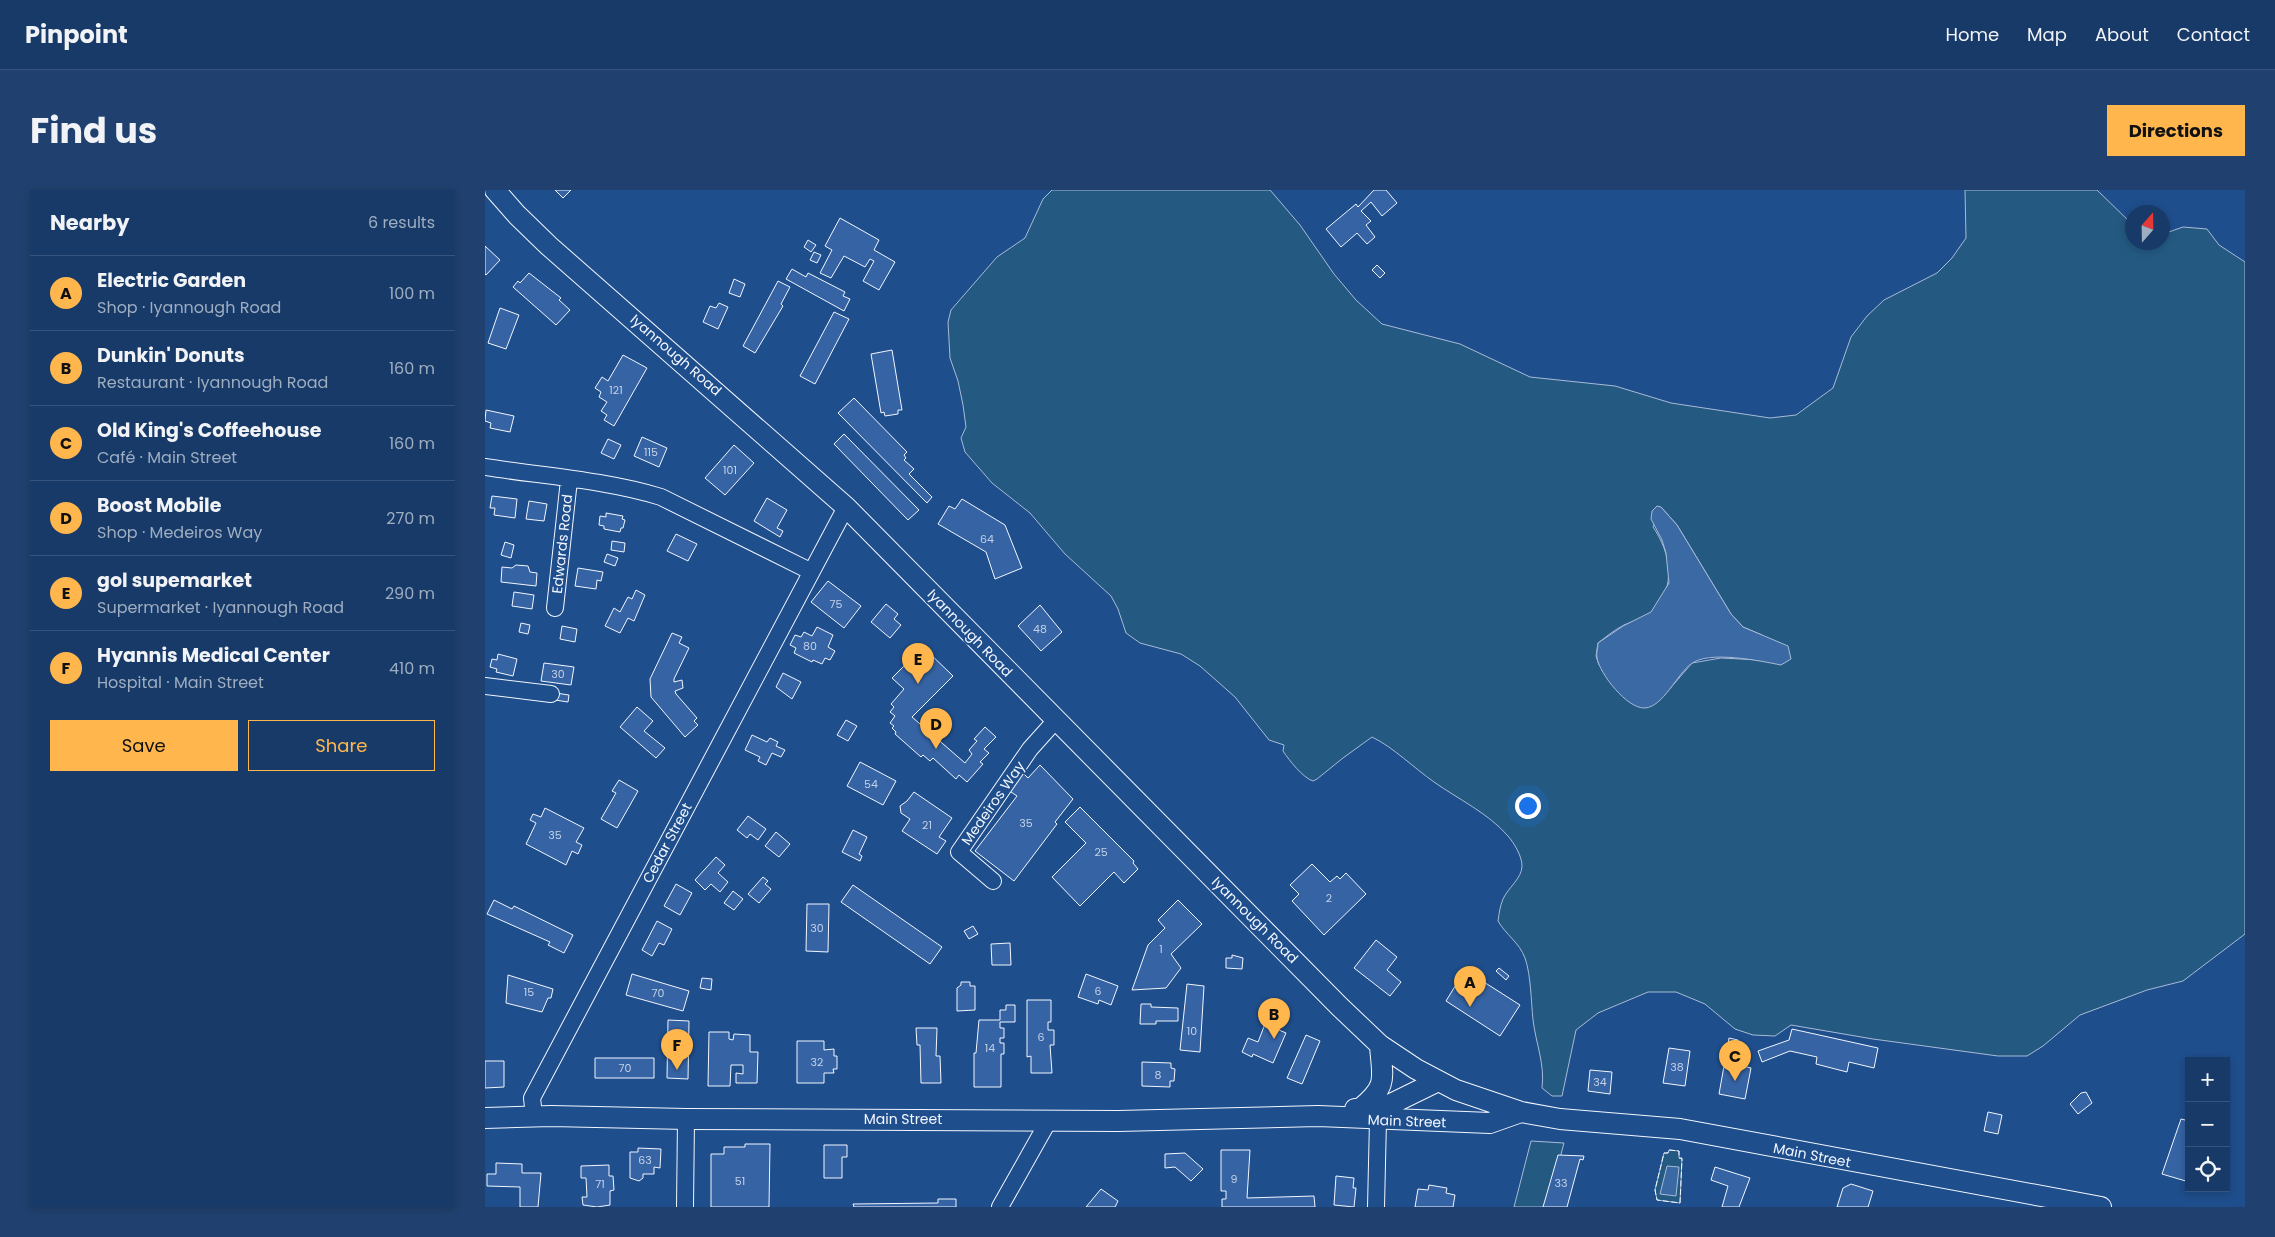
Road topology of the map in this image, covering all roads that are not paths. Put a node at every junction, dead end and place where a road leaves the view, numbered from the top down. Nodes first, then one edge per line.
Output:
1 (495, 190) edge
2 (485, 467) edge
3 (569, 480) junction
4 (846, 507) junction
5 (810, 571) junction
6 (555, 608) dead end
7 (485, 686) edge
8 (551, 694) dead end
9 (1056, 720) junction
10 (993, 882) dead end
11 (1381, 1045) junction
12 (1438, 1081) junction
13 (1361, 1108) junction
14 (1521, 1112) junction
15 (533, 1116) junction
16 (1321, 1116) junction
17 (485, 1118) edge
18 (686, 1119) junction
19 (1049, 1120) junction
20 (1378, 1120) junction
21 (685, 1207) edge
22 (1000, 1207) edge
23 (1376, 1207) edge
24 (2101, 1207) edge

1 - 4 main road, Iyannough Road
2 - 3 street
3 - 5 street
3 - 6 street, Edwards Road
4 - 5 street, Cedar Street
4 - 9 main road, Iyannough Road
5 - 15 street, Cedar Street
7 - 8 street
9 - 10 street, Medeiros Way
9 - 11 main road, Iyannough Road
11 - 12 main road, Iyannough Road
11 - 13 main road, Main Street
12 - 13 main road, Main Street
12 - 14 main road, Main Street
13 - 16 main road, Main Street
14 - 20 main road, Main Street
14 - 24 main road, Main Street
15 - 17 main road, Main Street
15 - 18 main road, Main Street
16 - 19 main road, Main Street
16 - 20 main road, Main Street
18 - 19 main road, Main Street
18 - 21 street
19 - 22 street
20 - 23 street

